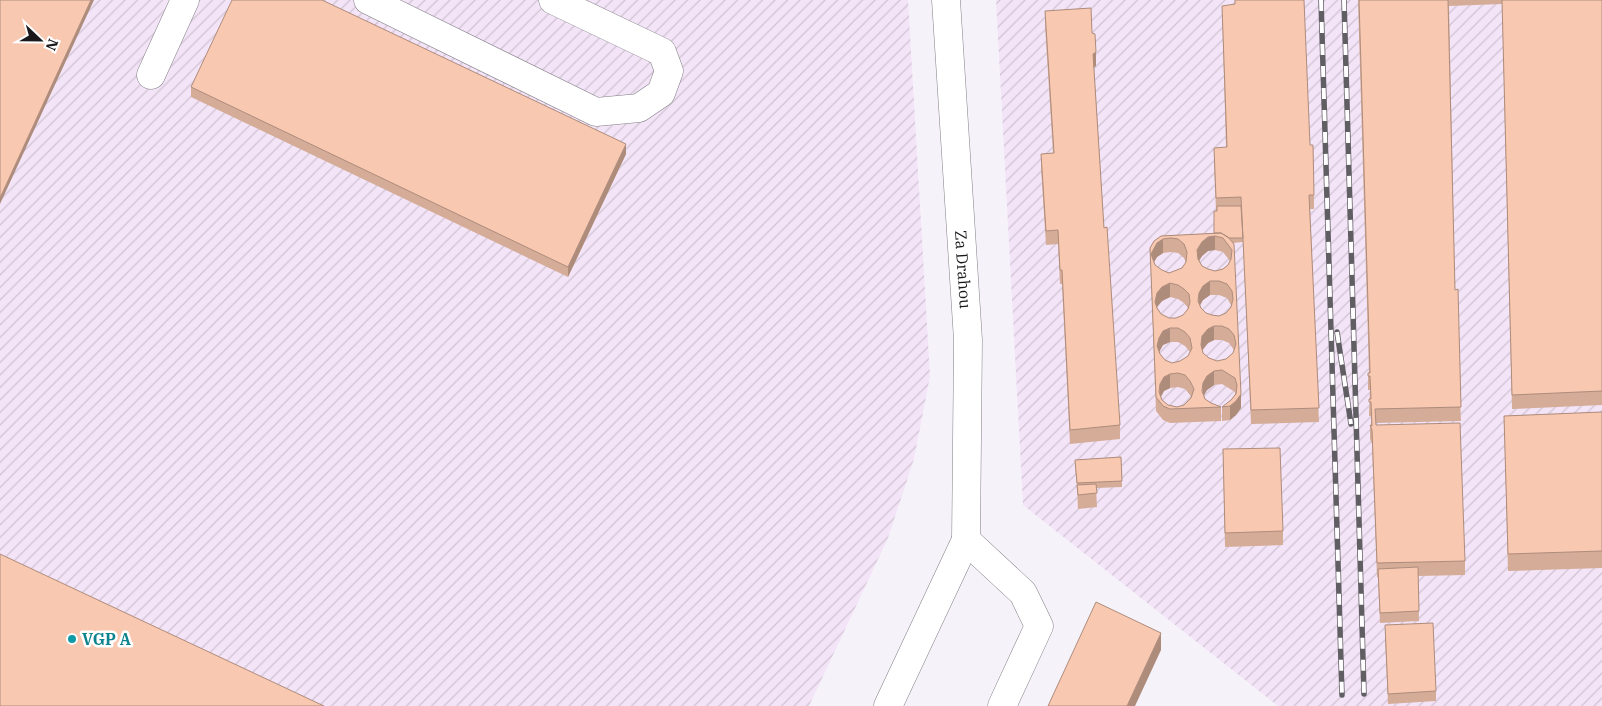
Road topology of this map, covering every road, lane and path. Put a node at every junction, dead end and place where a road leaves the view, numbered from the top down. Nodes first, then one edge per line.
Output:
1 (185, 0) edge
2 (368, 0) edge
3 (552, 0) edge
4 (946, 0) edge
5 (151, 75) dead end
6 (966, 540) junction
7 (888, 706) edge
8 (1002, 706) edge

1 - 5 street
2 - 3 street
4 - 6 street, Za Drahou
6 - 7 street, Za Drahou
6 - 8 street

